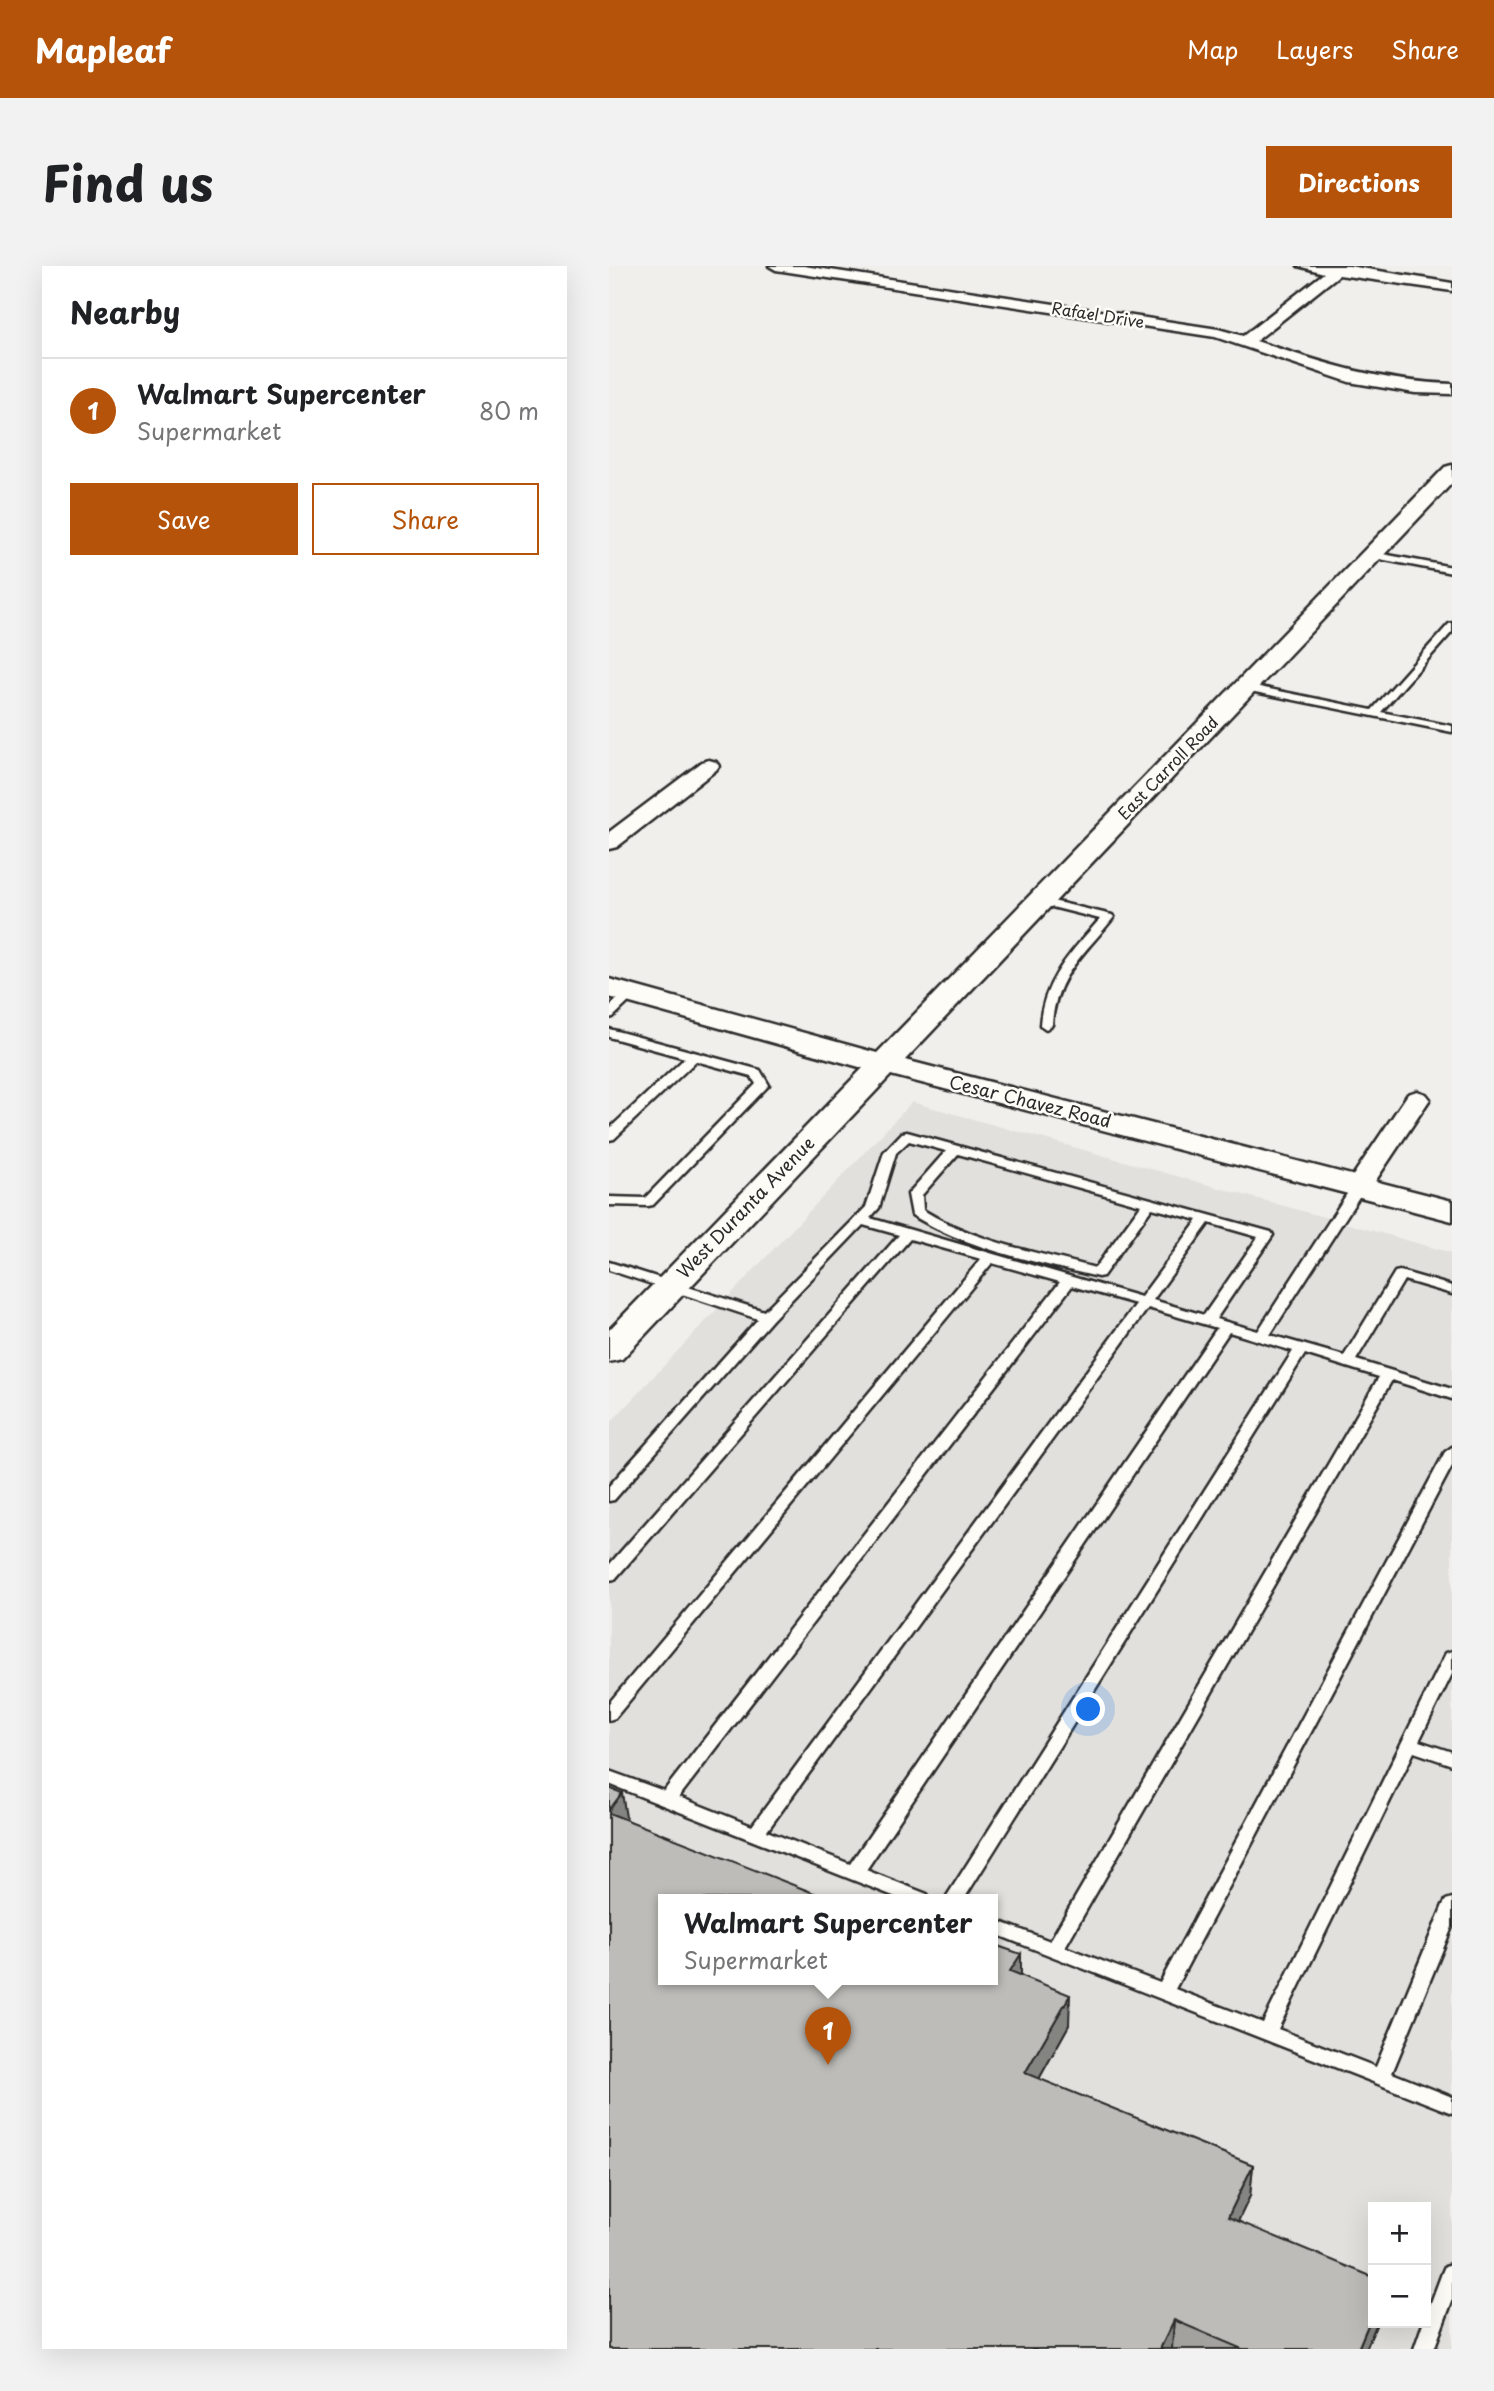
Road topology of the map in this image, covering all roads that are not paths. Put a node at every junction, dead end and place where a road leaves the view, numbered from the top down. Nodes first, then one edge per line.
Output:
1 (776, 266) edge
2 (1305, 266) edge
3 (1339, 268) edge
4 (1452, 287) edge
5 (1246, 341) junction
6 (1415, 388) junction
7 (1452, 389) edge
8 (1452, 397) edge
9 (1452, 471) edge
10 (1372, 555) junction
11 (1452, 570) edge
12 (1452, 626) edge
13 (1245, 687) junction
14 (1374, 713) junction
15 (1452, 729) edge
16 (709, 766) dead end
17 (609, 842) edge
18 (1040, 901) junction
19 (616, 999) edge
20 (1046, 1025) dead end
21 (609, 1033) edge
22 (694, 1056) junction
23 (883, 1064) junction
24 (1417, 1099) dead end
25 (609, 1136) edge
26 (955, 1149) junction
27 (1359, 1186) junction
28 (609, 1201) edge
29 (1149, 1203) junction
30 (1452, 1211) edge
31 (1206, 1218) junction
32 (861, 1220) junction
33 (907, 1234) junction
34 (989, 1258) junction
35 (609, 1266) edge
36 (1098, 1273) junction
37 (1068, 1281) junction
38 (672, 1286) junction
39 (1088, 1287) junction
40 (1452, 1290) edge
41 (1144, 1303) junction
42 (767, 1317) junction
43 (1209, 1319) junction
44 (1226, 1325) junction
45 (1262, 1336) junction
46 (1302, 1348) junction
47 (609, 1351) edge
48 (1348, 1362) junction
49 (1388, 1374) junction
50 (1452, 1394) edge
51 (1452, 1452) edge
52 (609, 1496) edge
53 (609, 1575) edge
54 (1452, 1657) edge
55 (609, 1714) edge
56 (1409, 1744) junction
57 (1452, 1759) edge
58 (609, 1777) edge
59 (667, 1800) junction
60 (755, 1834) junction
61 (854, 1873) junction
62 (908, 1894) edge
63 (957, 1894) edge
64 (1452, 1905) edge
65 (998, 1928) edge
66 (1054, 1950) junction
67 (1164, 1993) junction
68 (1267, 2033) junction
69 (1381, 2077) junction
70 (1452, 2105) edge
71 (1452, 2273) edge
72 (1424, 2349) edge

1 - 5 street, Rafael Drive
2 - 3 street
3 - 4 street
3 - 5 street
5 - 6 street, Rafael Drive
6 - 7 street, Rafael Drive
6 - 8 street, Rafael Drive
9 - 10 street, East Carroll Road
10 - 11 lane
10 - 13 street, East Carroll Road
12 - 14 lane
13 - 14 lane
13 - 18 street, East Carroll Road
14 - 15 lane
16 - 17 street
18 - 20 lane
18 - 23 street, East Carroll Road
19 - 23 street, Cesar Chavez Road
21 - 22 lane
22 - 25 lane
22 - 28 lane
23 - 27 street, Cesar Chavez Road
23 - 38 street, West Duranta Avenue
24 - 27 street
26 - 29 lane
26 - 32 lane
26 - 36 lane
27 - 30 street, Cesar Chavez Road
27 - 45 lane
29 - 31 lane
29 - 36 lane
31 - 41 lane
31 - 43 lane
32 - 33 lane
32 - 42 lane
33 - 34 lane
33 - 53 lane
34 - 37 lane
34 - 55 lane
35 - 38 lane
36 - 39 lane
37 - 39 lane
37 - 59 lane
38 - 42 lane
38 - 47 street, West Duranta Avenue
39 - 41 lane
40 - 48 lane
41 - 43 lane
41 - 60 lane
42 - 52 lane
43 - 44 lane
44 - 45 lane
44 - 61 lane
45 - 46 lane
46 - 48 lane
46 - 63 lane
48 - 49 lane
49 - 50 lane
49 - 66 lane
51 - 67 lane
54 - 56 lane
56 - 57 lane
56 - 68 lane
58 - 59 lane
59 - 60 lane
60 - 61 lane
61 - 62 lane
64 - 69 lane
65 - 66 lane
66 - 67 lane
67 - 68 lane
68 - 69 lane
69 - 70 lane
71 - 72 lane

